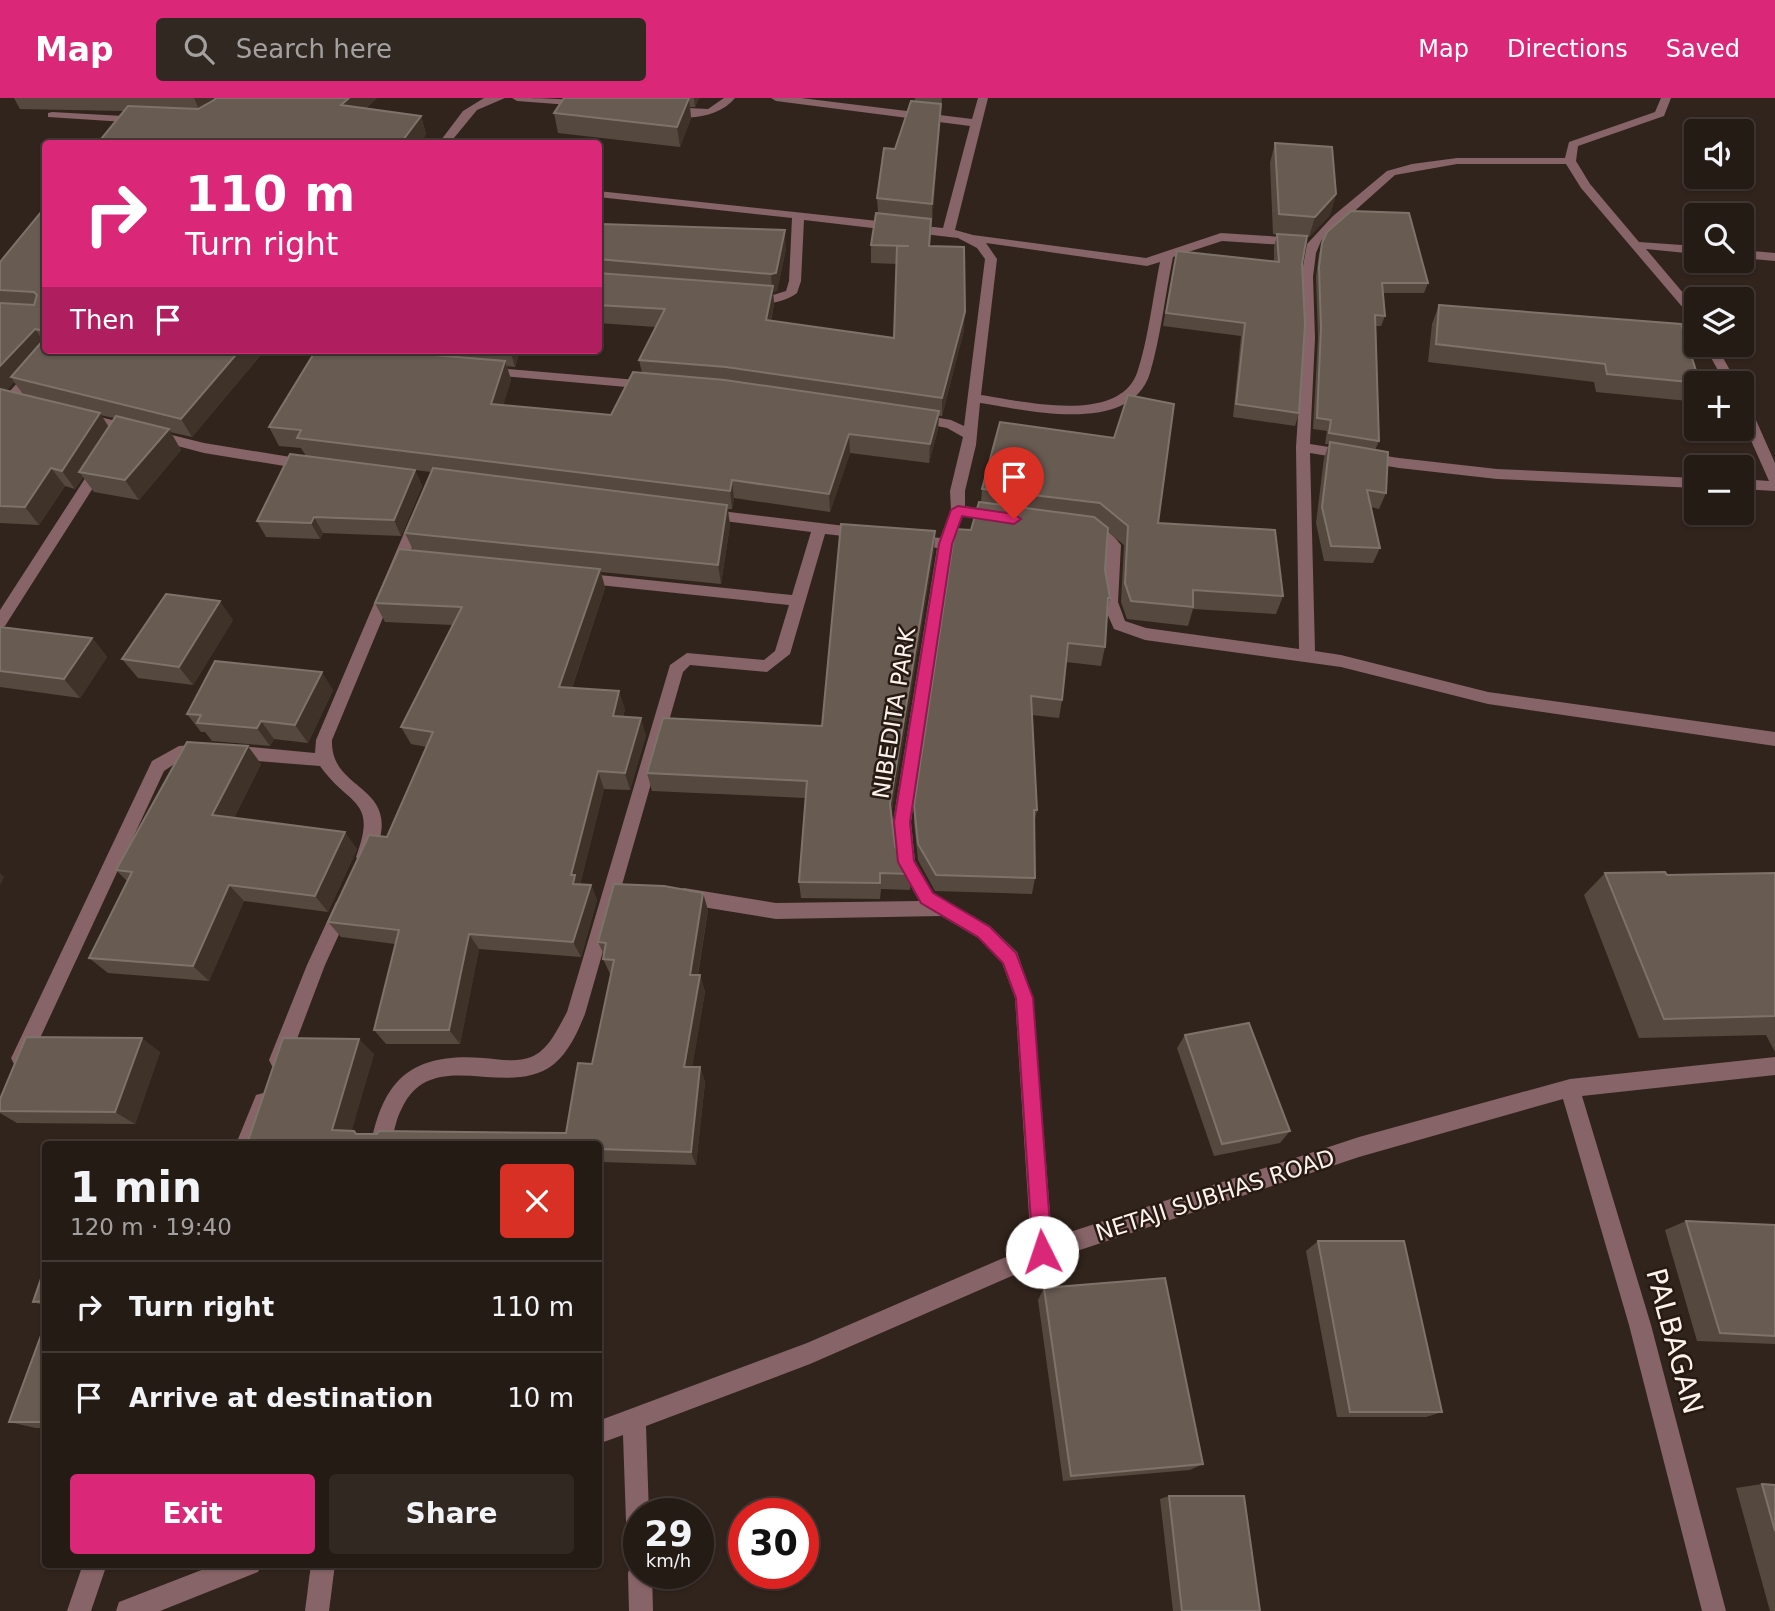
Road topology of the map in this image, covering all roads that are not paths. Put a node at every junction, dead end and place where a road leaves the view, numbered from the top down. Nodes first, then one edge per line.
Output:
1 (500, 98) edge
2 (517, 98) edge
3 (730, 98) edge
4 (776, 98) edge
5 (983, 98) edge
6 (1666, 98) edge
7 (590, 103) edge
8 (658, 109) edge
9 (52, 115) dead end
10 (160, 120) edge
11 (976, 123) junction
12 (446, 140) edge
13 (1570, 161) junction
14 (602, 194) edge
15 (798, 216) junction
16 (948, 233) junction
17 (970, 237) junction
18 (1313, 244) junction
19 (1636, 245) junction
20 (1684, 249) edge
21 (1754, 255) edge
22 (1167, 257) junction
23 (1775, 257) edge
24 (732, 297) edge
25 (1684, 301) edge
26 (51, 354) edge
27 (473, 370) edge
28 (660, 386) edge
29 (974, 398) junction
30 (0, 410) edge
31 (73, 415) edge
32 (905, 416) edge
33 (1754, 431) edge
34 (970, 435) junction
35 (116, 439) junction
36 (1303, 447) junction
37 (330, 468) edge
38 (1775, 479) edge
39 (1684, 482) edge
40 (1754, 485) edge
41 (1775, 486) edge
42 (424, 503) edge
43 (958, 510) junction
44 (695, 513) edge
45 (1014, 519) edge
46 (1069, 524) edge
47 (819, 528) junction
48 (945, 544) junction
49 (565, 576) edge
50 (799, 601) junction
51 (0, 622) edge
52 (1307, 656) junction
53 (1775, 739) edge
54 (324, 760) junction
55 (358, 872) edge
56 (666, 893) edge
57 (348, 895) edge
58 (945, 908) junction
59 (1775, 1066) edge
60 (11, 1081) edge
61 (1570, 1088) junction
62 (247, 1141) edge
63 (382, 1141) edge
64 (1042, 1252) junction
65 (634, 1420) junction
66 (602, 1432) edge
67 (637, 1498) edge
68 (94, 1568) edge
69 (240, 1568) edge
70 (322, 1568) edge
71 (640, 1589) edge
72 (79, 1611) edge
73 (128, 1611) edge
74 (317, 1611) edge
75 (641, 1611) edge
76 (1714, 1611) edge

1 - 12 street
2 - 7 street
3 - 8 street
4 - 11 street
5 - 11 street
6 - 13 street
9 - 10 street
11 - 16 street
13 - 18 street
13 - 19 street
14 - 15 street
15 - 16 street
15 - 24 street
16 - 17 street
17 - 22 street
17 - 29 street, NIBEDITA PARK
18 - 22 street
18 - 36 street
19 - 20 street
19 - 25 street
21 - 23 street
22 - 29 street
26 - 30 street
27 - 28 street
29 - 34 street, NIBEDITA PARK
31 - 35 street
32 - 34 street
33 - 38 street
34 - 43 street, NIBEDITA PARK
35 - 37 street
35 - 51 street
36 - 39 street
36 - 52 street
40 - 41 street
42 - 54 street
43 - 45 street
43 - 48 street, NIBEDITA PARK
44 - 47 street
46 - 52 street
47 - 48 street
47 - 50 street
48 - 58 street, NIBEDITA PARK
49 - 50 street
50 - 63 street
52 - 53 street
54 - 55 street
54 - 60 street
56 - 58 street
57 - 62 street
58 - 64 street, NIBEDITA PARK
59 - 61 street, NETAJI SUBHAS ROAD
61 - 64 street, NETAJI SUBHAS ROAD
61 - 76 street, PALBAGAN
64 - 65 street, NETAJI SUBHAS ROAD
65 - 66 street, NETAJI SUBHAS ROAD
65 - 67 street
68 - 72 street
69 - 73 street
70 - 74 street
71 - 75 street

